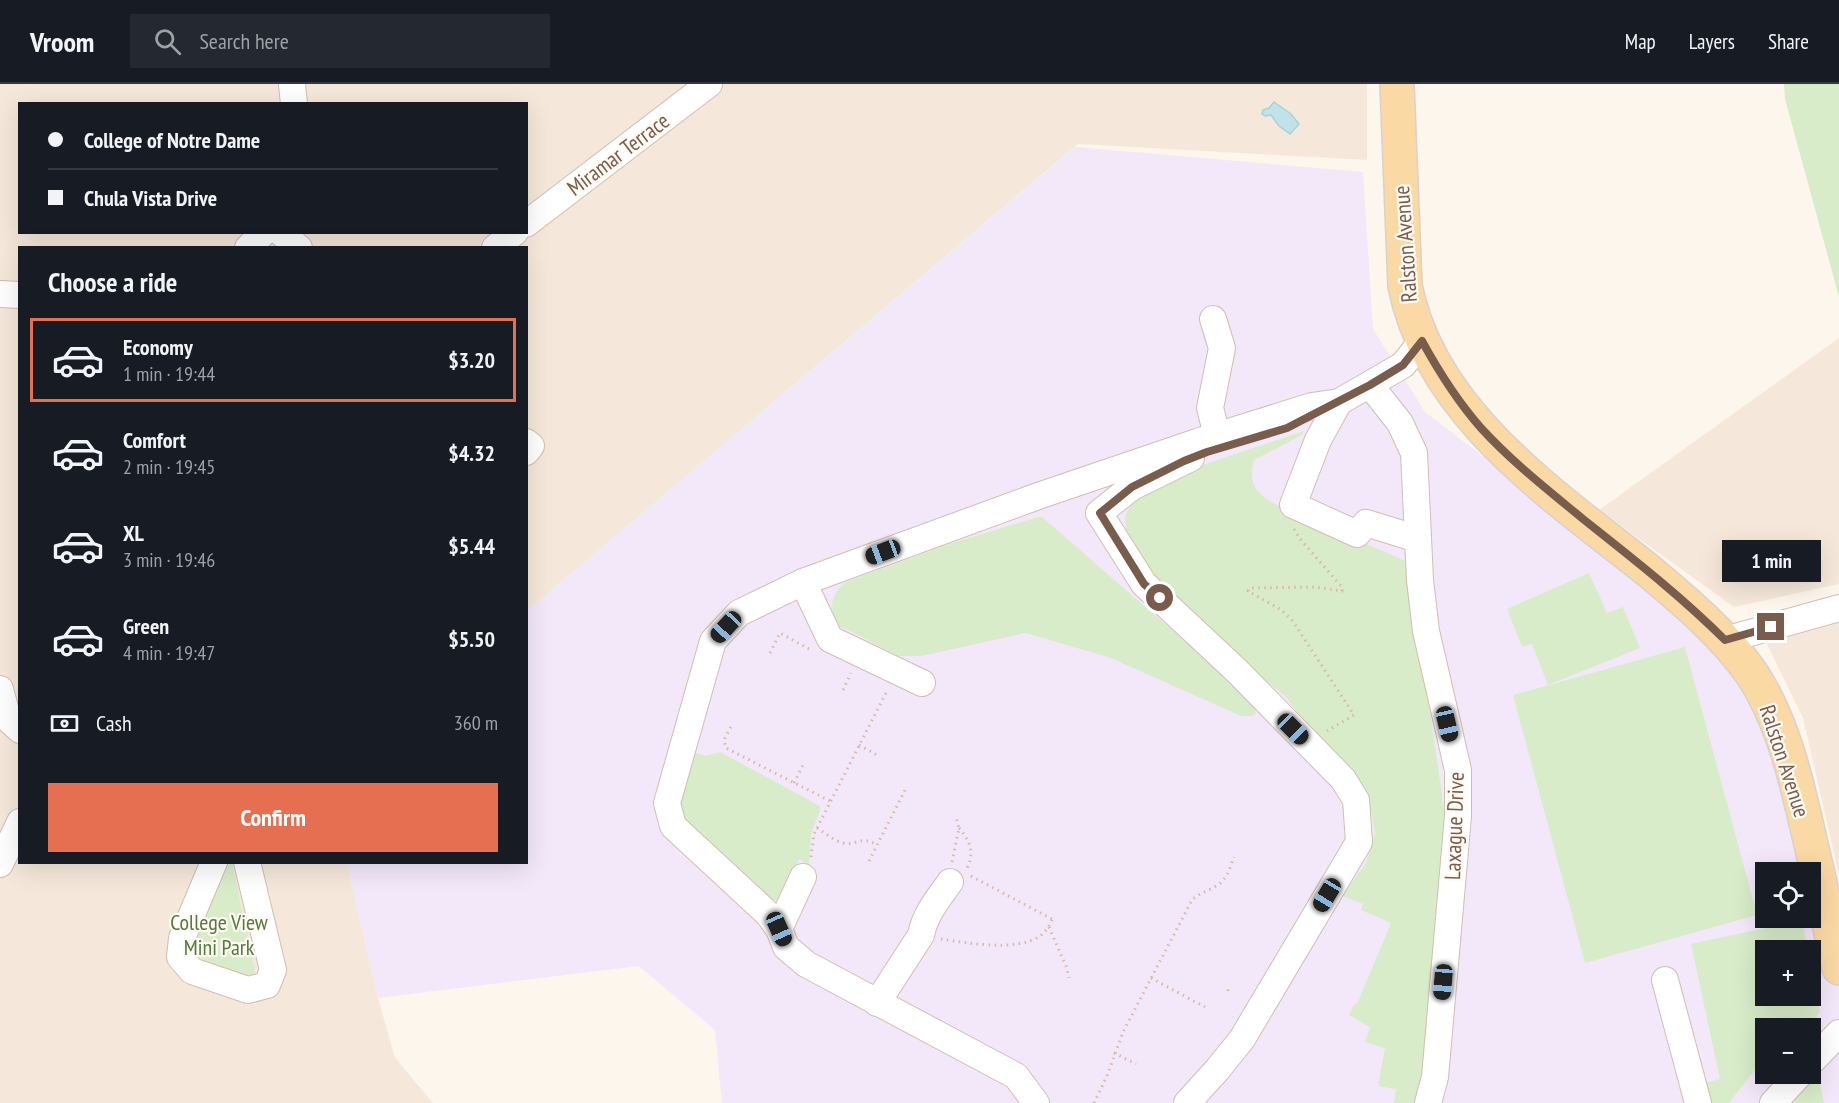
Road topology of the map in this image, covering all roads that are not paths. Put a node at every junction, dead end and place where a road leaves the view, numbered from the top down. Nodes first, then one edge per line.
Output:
1 (292, 84) edge
2 (709, 84) edge
3 (1397, 84) edge
4 (294, 102) edge
5 (528, 222) edge
6 (262, 234) edge
7 (282, 234) edge
8 (512, 234) edge
9 (250, 246) edge
10 (296, 246) edge
11 (498, 246) edge
12 (0, 294) edge
13 (18, 295) edge
14 (1213, 320) dead end
15 (1422, 341) junction
16 (1370, 385) junction
17 (1339, 402) junction
18 (1207, 438) junction
19 (1418, 539) junction
20 (803, 582) junction
21 (1839, 608) edge
22 (1725, 640) junction
23 (922, 684) dead end
24 (0, 689) edge
25 (18, 728) edge
26 (18, 826) edge
27 (0, 864) edge
28 (213, 864) edge
29 (247, 864) edge
30 (803, 878) road end
31 (950, 882) road end
32 (779, 929) junction
33 (1839, 968) edge
34 (1665, 980) dead end
35 (877, 1003) junction
36 (1839, 1033) edge
37 (1821, 1052) edge
38 (1791, 1084) edge
39 (1036, 1103) edge
40 (1187, 1103) edge
41 (1428, 1103) edge
42 (1698, 1103) edge
43 (1773, 1103) edge

1 - 4 street
2 - 5 street, Miramar Terrace
3 - 15 main road, Ralston Avenue
6 - 9 street
7 - 10 street
8 - 11 street
12 - 13 street
14 - 18 street
15 - 16 street
15 - 22 main road, Ralston Avenue
16 - 17 street
16 - 19 street, Laxague Drive
17 - 18 street
17 - 19 street
17 - 40 street
18 - 20 street
19 - 41 street, Laxague Drive
20 - 23 street
20 - 32 street
21 - 22 street
22 - 33 main road, Ralston Avenue
24 - 25 street
26 - 27 street
28 - 29 street
30 - 32 street
31 - 35 street
32 - 35 street
34 - 42 street
35 - 39 street
36 - 37 street
38 - 43 street

